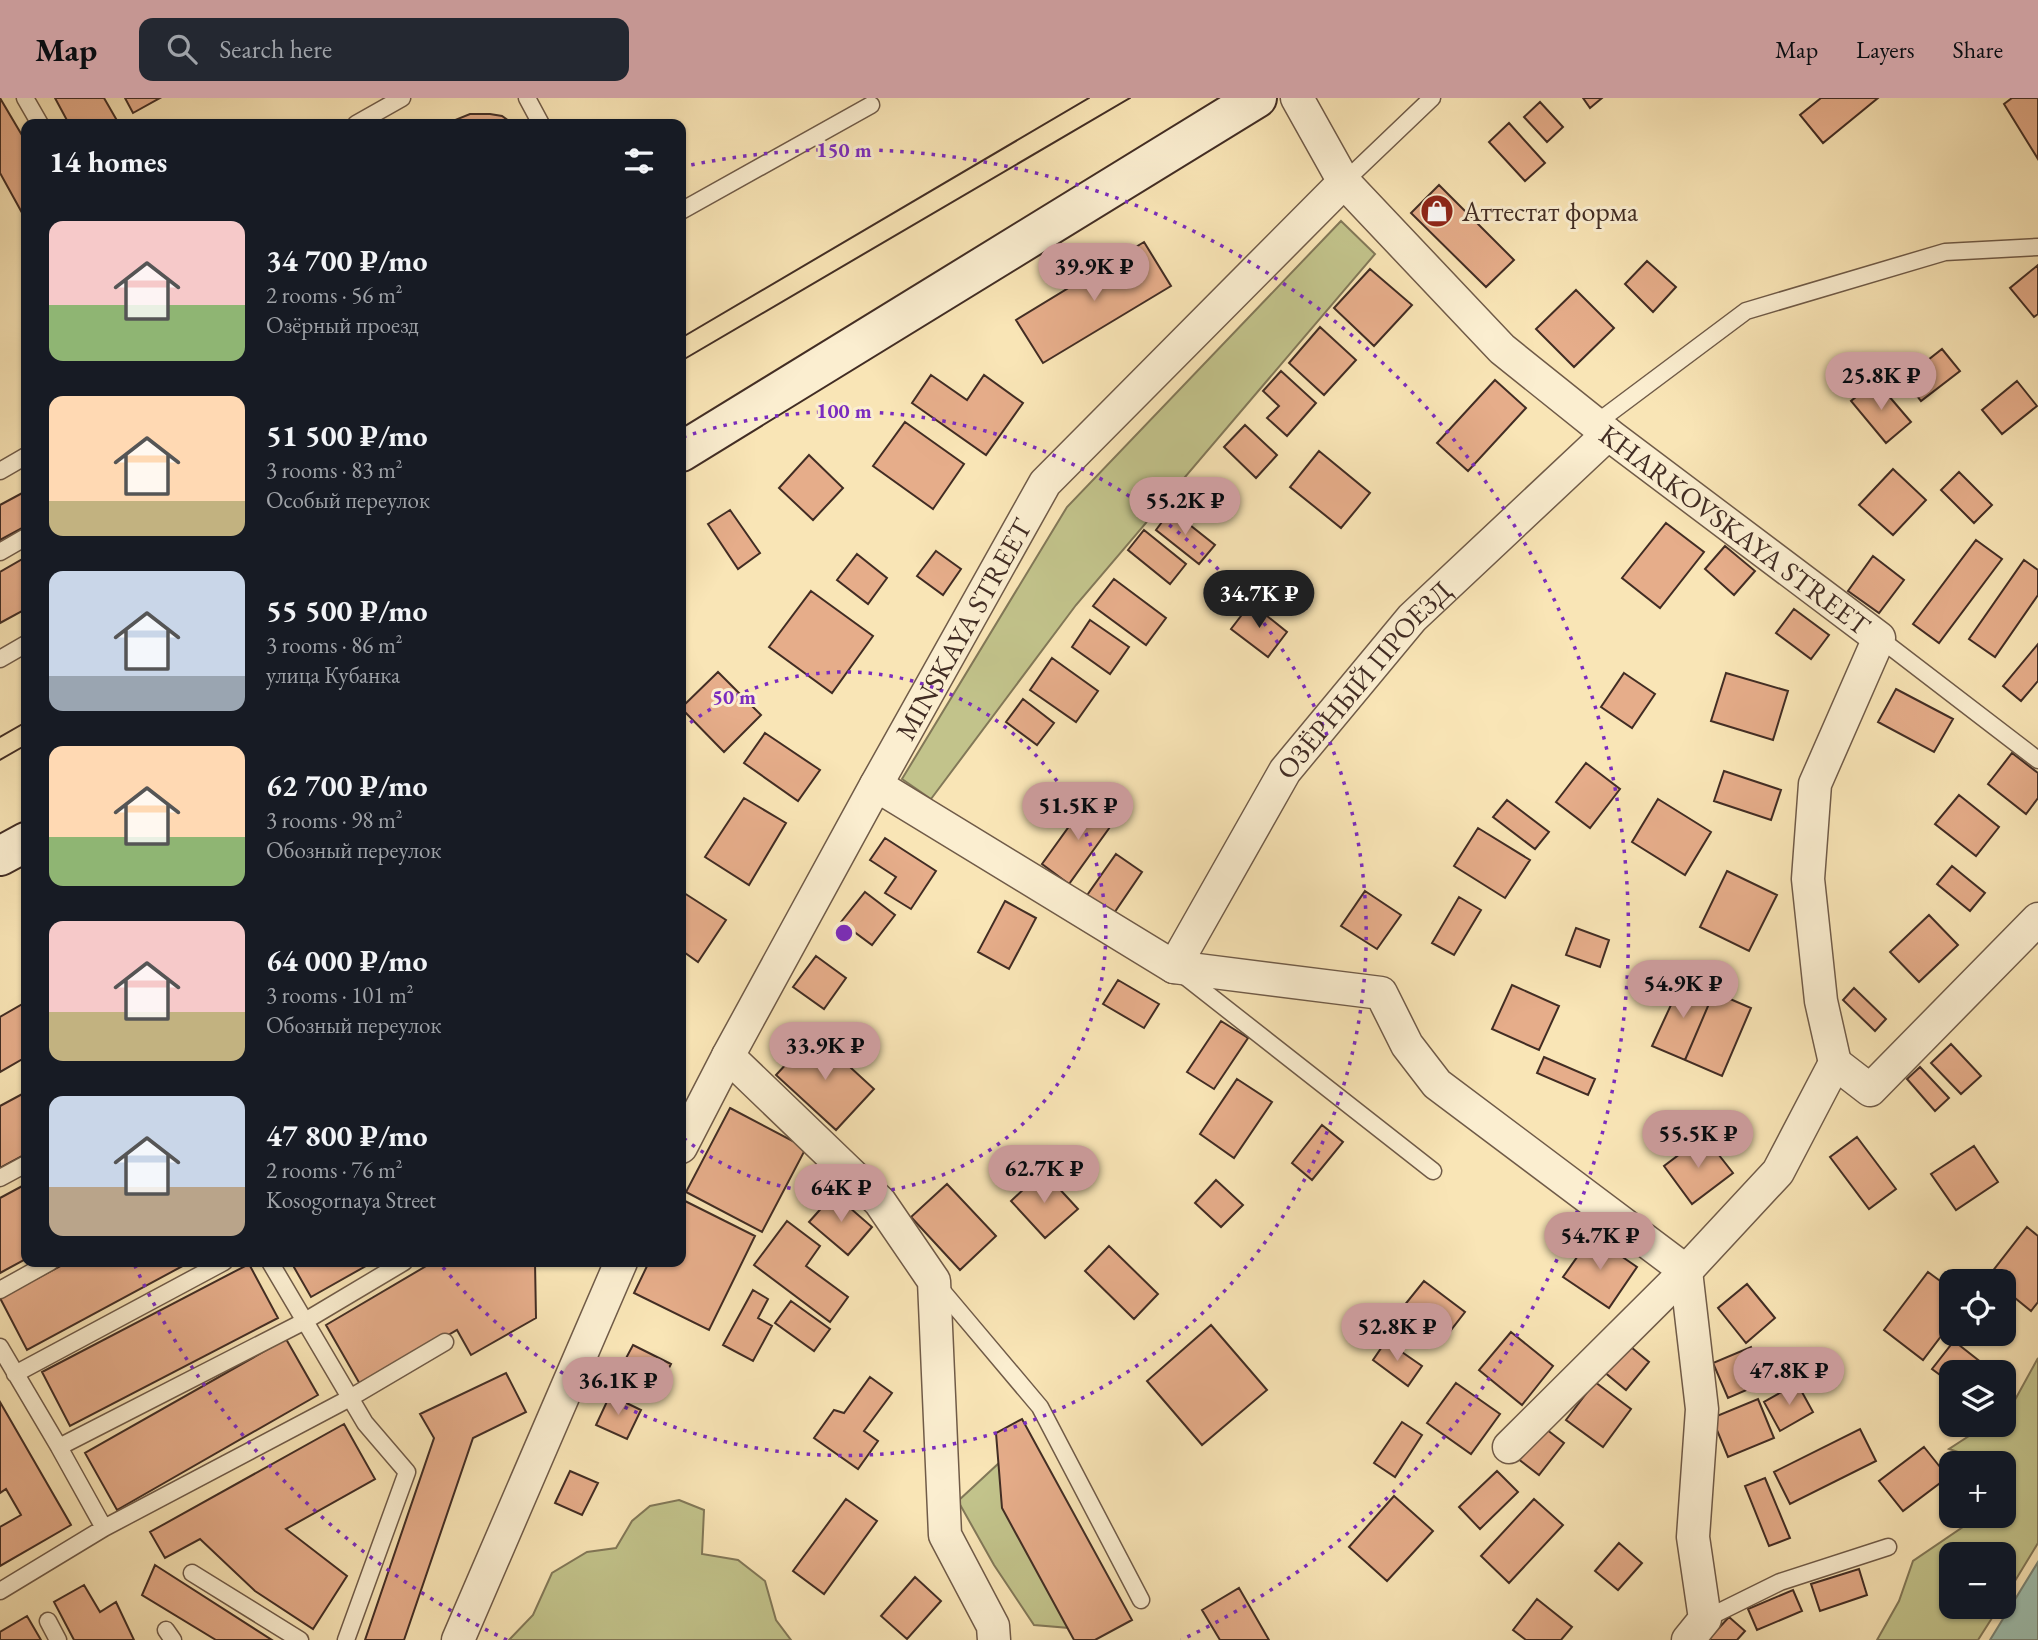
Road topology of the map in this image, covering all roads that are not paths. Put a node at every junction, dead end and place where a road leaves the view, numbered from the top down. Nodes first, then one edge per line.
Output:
1 (25, 98) edge
2 (402, 98) edge
3 (527, 98) edge
4 (1257, 98) edge
5 (1297, 98) edge
6 (1432, 98) edge
7 (872, 105) dead end
8 (37, 119) edge
9 (365, 119) edge
10 (538, 119) edge
11 (1344, 182) junction
12 (686, 208) edge
13 (2038, 247) edge
14 (1602, 429) junction
15 (686, 449) edge
16 (21, 459) edge
17 (0, 471) edge
18 (21, 540) edge
19 (0, 552) edge
20 (1880, 638) junction
21 (21, 647) edge
22 (0, 659) edge
23 (2038, 761) edge
24 (876, 785) junction
25 (21, 845) edge
26 (0, 856) edge
27 (2038, 919) edge
28 (1174, 967) junction
29 (728, 1056) junction
30 (1835, 1063) junction
31 (686, 1137) edge
32 (21, 1167) edge
33 (1433, 1171) dead end
34 (0, 1178) edge
35 (41, 1267) edge
36 (215, 1267) edge
37 (273, 1267) edge
38 (396, 1267) edge
39 (618, 1267) edge
40 (1686, 1271) junction
41 (934, 1281) junction
42 (0, 1290) edge
43 (305, 1321) junction
44 (445, 1342) dead end
45 (0, 1347) edge
46 (15, 1374) junction
47 (350, 1398) junction
48 (60, 1447) junction
49 (1509, 1447) dead end
50 (104, 1528) junction
51 (1888, 1547) dead end
52 (192, 1573) dead end
53 (0, 1591) edge
54 (1141, 1600) dead end
55 (48, 1621) dead end
56 (1697, 1629) edge
57 (58, 1640) edge
58 (300, 1640) edge
59 (346, 1640) edge
60 (458, 1640) edge
61 (994, 1640) edge

1 - 8 lane
2 - 9 lane
3 - 10 lane
4 - 15 main road
5 - 11 street, KHARKOVSKAYA STREET
6 - 11 lane
7 - 12 lane
11 - 14 street, KHARKOVSKAYA STREET
11 - 24 street, MINSKAYA STREET
13 - 14 lane
14 - 20 street, KHARKOVSKAYA STREET
14 - 28 street, ОЗЁРНЫЙ ПРОЕЗД
16 - 17 lane
18 - 19 lane
20 - 23 lane
20 - 30 street, KHARKOVSKAYA STREET
21 - 22 lane
24 - 28 street
24 - 29 street, MINSKAYA STREET
25 - 26 main road
27 - 30 street
28 - 33 lane
28 - 40 street
29 - 31 street, MINSKAYA STREET
29 - 41 street
30 - 40 street
32 - 34 lane
35 - 42 lane
36 - 46 lane
37 - 43 lane
38 - 43 lane
39 - 60 street
40 - 49 street
40 - 56 street
41 - 54 lane
41 - 61 street
43 - 47 lane
43 - 48 lane
44 - 47 lane
45 - 46 lane
46 - 48 lane
47 - 50 lane
47 - 59 lane
48 - 50 lane
50 - 53 lane
51 - 56 lane
52 - 58 lane
55 - 57 lane

